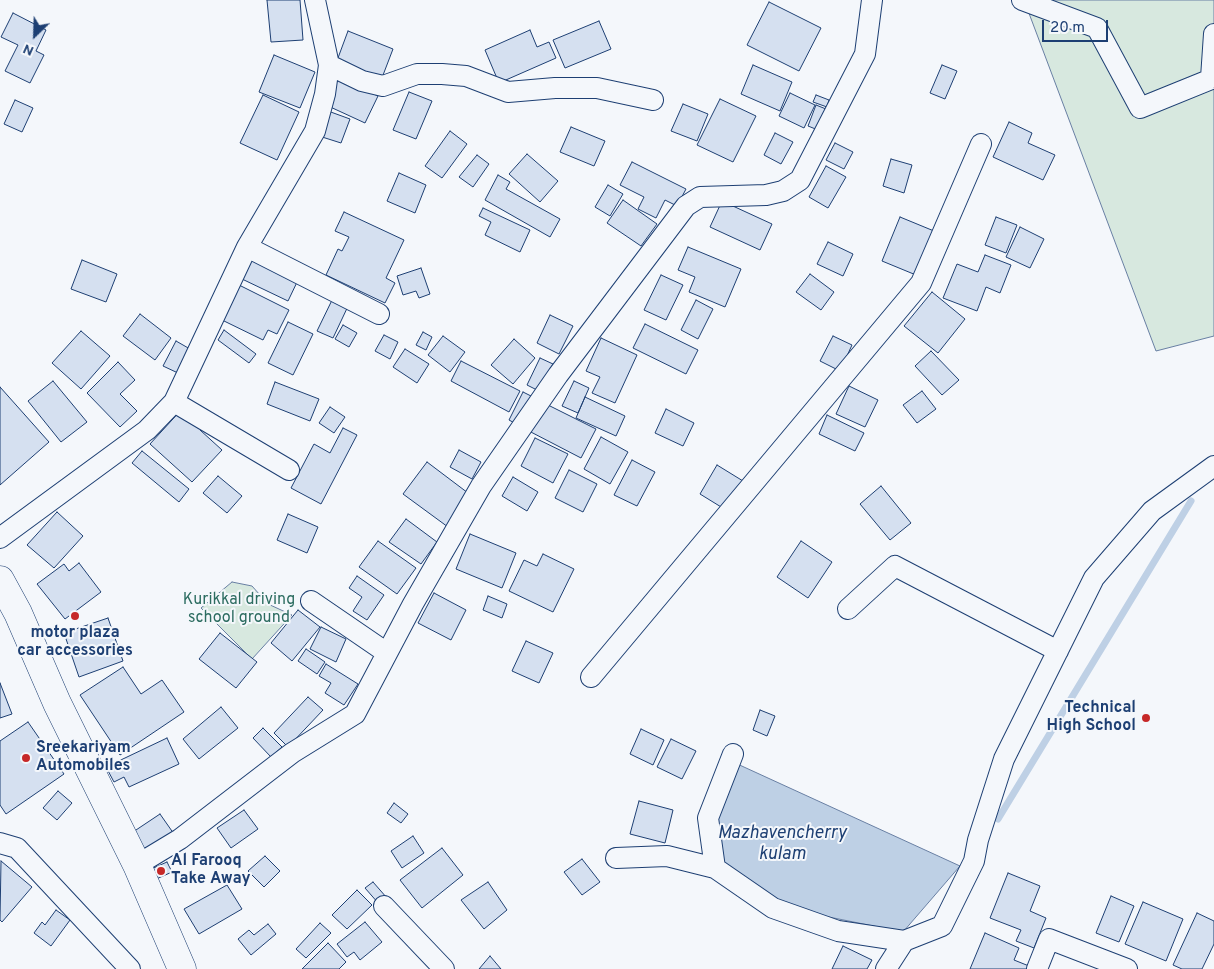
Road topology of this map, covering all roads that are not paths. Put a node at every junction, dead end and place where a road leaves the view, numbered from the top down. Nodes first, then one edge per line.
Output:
1 (314, 0) edge
2 (872, 0) edge
3 (1022, 0) edge
4 (1214, 34) edge
5 (329, 65) junction
6 (1212, 78) edge
7 (653, 100) dead end
8 (981, 144) dead end
9 (246, 247) junction
10 (379, 314) dead end
11 (174, 402) junction
12 (1214, 466) edge
13 (289, 470) dead end
14 (0, 538) edge
15 (0, 580) edge
16 (311, 601) dead end
17 (848, 609) dead end
18 (1058, 651) junction
19 (387, 653) junction
20 (591, 677) dead end
21 (732, 754) dead end
22 (0, 843) edge
23 (616, 858) dead end
24 (137, 865) junction
25 (715, 868) junction
26 (384, 906) dead end
27 (904, 941) junction
28 (130, 969) edge
29 (182, 969) edge
30 (444, 969) edge
31 (886, 969) edge
32 (1037, 969) edge
33 (1127, 969) edge

1 - 5 street
2 - 19 street
3 - 6 street
4 - 6 street
5 - 7 street
5 - 9 street
8 - 20 street
9 - 10 street
9 - 11 street
11 - 13 street
11 - 14 street
12 - 18 street
15 - 24 main road
16 - 19 street
17 - 18 street
18 - 27 street
19 - 24 street
21 - 25 street
22 - 28 street
23 - 25 street
24 - 29 main road
25 - 27 street
26 - 30 street
27 - 31 street
32 - 33 street

